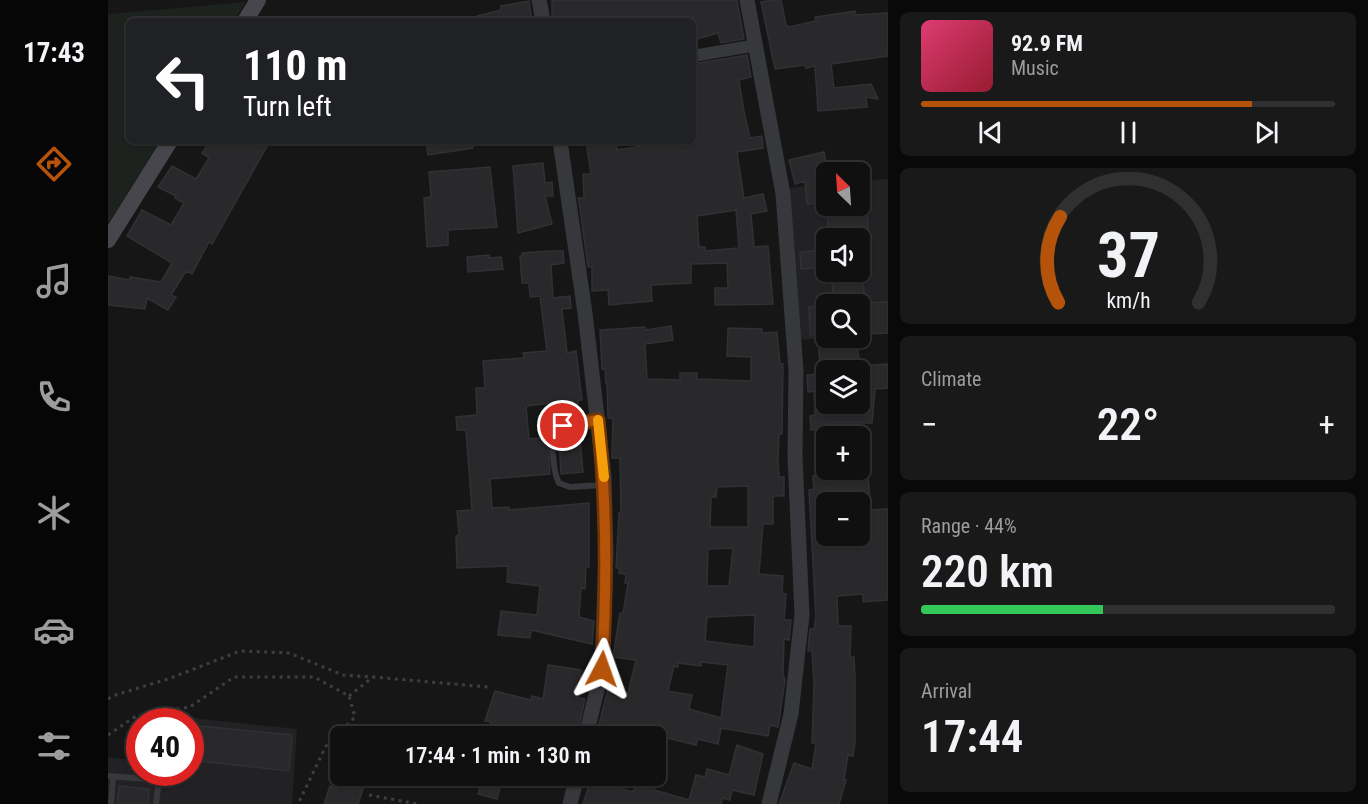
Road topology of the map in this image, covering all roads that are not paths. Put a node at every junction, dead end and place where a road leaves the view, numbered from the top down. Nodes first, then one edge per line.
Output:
1 (258, 0) edge
2 (539, 0) edge
3 (747, 0) edge
4 (247, 18) edge
5 (542, 18) edge
6 (757, 45) junction
7 (696, 55) edge
8 (168, 144) edge
9 (560, 144) edge
10 (108, 240) edge
11 (598, 420) junction
12 (604, 485) junction
13 (588, 726) edge
14 (110, 776) edge
15 (574, 786) edge
16 (111, 804) edge
17 (156, 804) edge
18 (570, 804) edge
19 (769, 804) edge

1 - 4 main road
2 - 5 street
3 - 6 street
6 - 7 street
6 - 19 street
8 - 10 main road
9 - 11 street
11 - 12 street
11 - 12 lane
12 - 13 street
14 - 16 lane
14 - 17 lane
15 - 18 street

